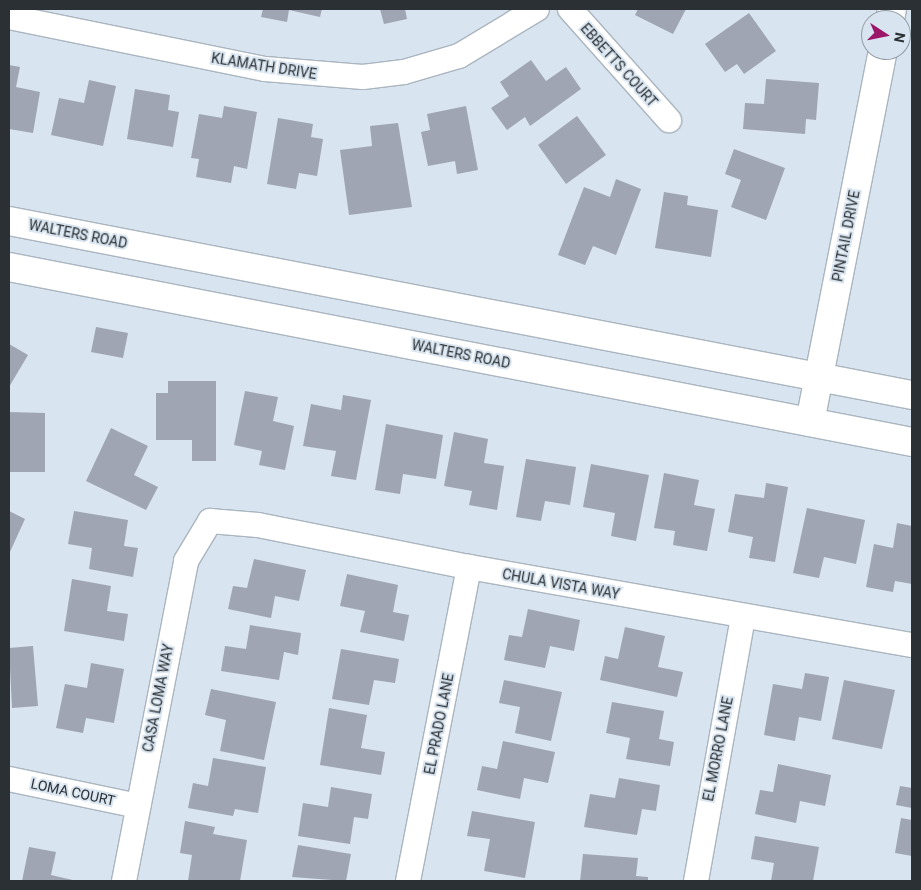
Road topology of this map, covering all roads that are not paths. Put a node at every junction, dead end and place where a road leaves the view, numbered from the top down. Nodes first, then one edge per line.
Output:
1 (537, 9) edge
2 (570, 9) edge
3 (39, 15) edge
4 (9, 17) edge
5 (882, 60) edge
6 (669, 120) dead end
7 (9, 221) edge
8 (9, 267) edge
9 (818, 376) junction
10 (912, 395) edge
11 (810, 422) junction
12 (912, 442) edge
13 (210, 521) joint
14 (469, 567) junction
15 (743, 616) junction
16 (912, 645) edge
17 (9, 779) edge
18 (138, 806) junction
19 (124, 881) edge
20 (408, 881) edge
21 (696, 881) edge

1 - 3 street, KLAMATH DRIVE
2 - 6 street, EBBETTS COURT
3 - 4 street, KLAMATH DRIVE
5 - 9 main road, PINTAIL DRIVE
7 - 9 main road, WALTERS ROAD
8 - 11 main road, WALTERS ROAD
9 - 10 main road, WALTERS ROAD
9 - 11 main road, PINTAIL DRIVE
11 - 12 main road, WALTERS ROAD
13 - 14 street, CHULA VISTA WAY
13 - 18 street, CASA LOMA WAY
14 - 15 street, CHULA VISTA WAY
14 - 20 street, EL PRADO LANE
15 - 16 street, CHULA VISTA WAY
15 - 21 street, EL MORRO LANE
17 - 18 street, LOMA COURT
18 - 19 street, CASA LOMA WAY

